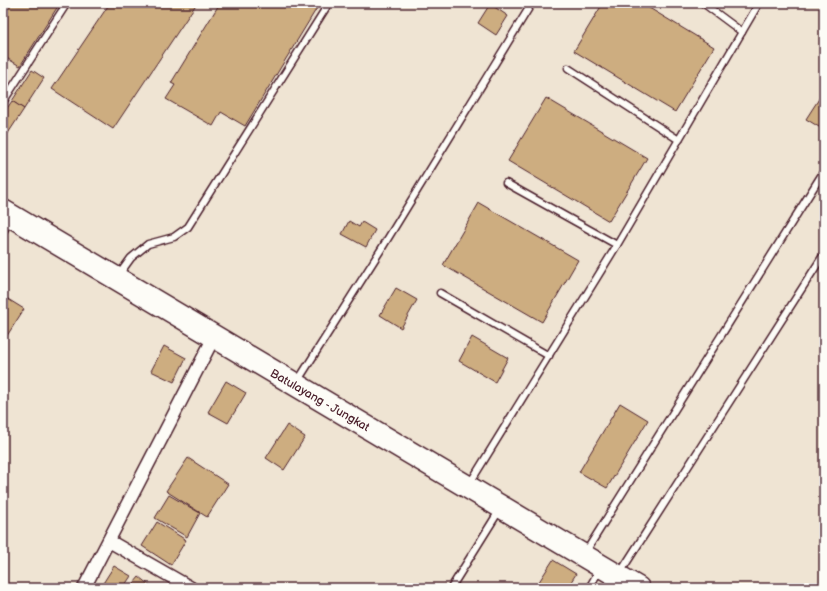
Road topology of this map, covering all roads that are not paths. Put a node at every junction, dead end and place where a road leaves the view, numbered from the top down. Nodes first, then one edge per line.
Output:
1 (67, 3) edge
2 (329, 3) edge
3 (532, 3) edge
4 (703, 3) edge
5 (759, 3) edge
6 (742, 32) junction
7 (568, 68) dead end
8 (3, 102) edge
9 (679, 140) junction
10 (824, 171) edge
11 (506, 183) dead end
12 (6, 220) edge
13 (617, 245) junction
14 (824, 254) edge
15 (117, 278) junction
16 (440, 293) dead end
17 (214, 338) junction
18 (549, 356) junction
19 (295, 385) junction
20 (469, 486) junction
21 (502, 506) junction
22 (110, 541) junction
23 (584, 555) junction
24 (610, 571) junction
25 (84, 588) edge
26 (191, 588) edge
27 (451, 588) edge
28 (589, 588) edge
29 (638, 588) edge

1 - 8 lane
2 - 15 lane
3 - 19 lane
4 - 6 lane
5 - 6 lane
6 - 9 lane
7 - 9 lane
9 - 13 lane
10 - 23 lane
11 - 13 lane
12 - 15 highway, Batulayang - Jungkat
13 - 18 lane
14 - 24 lane
15 - 17 highway, Batulayang - Jungkat
16 - 18 lane
17 - 19 highway, Batulayang - Jungkat
17 - 22 street
18 - 20 lane
19 - 20 highway, Batulayang - Jungkat
20 - 21 highway, Batulayang - Jungkat
21 - 23 highway, Batulayang - Jungkat
21 - 27 lane
22 - 25 street
22 - 26 street
23 - 24 highway, Batulayang - Jungkat
24 - 28 lane
24 - 29 highway, Batulayang - Jungkat

